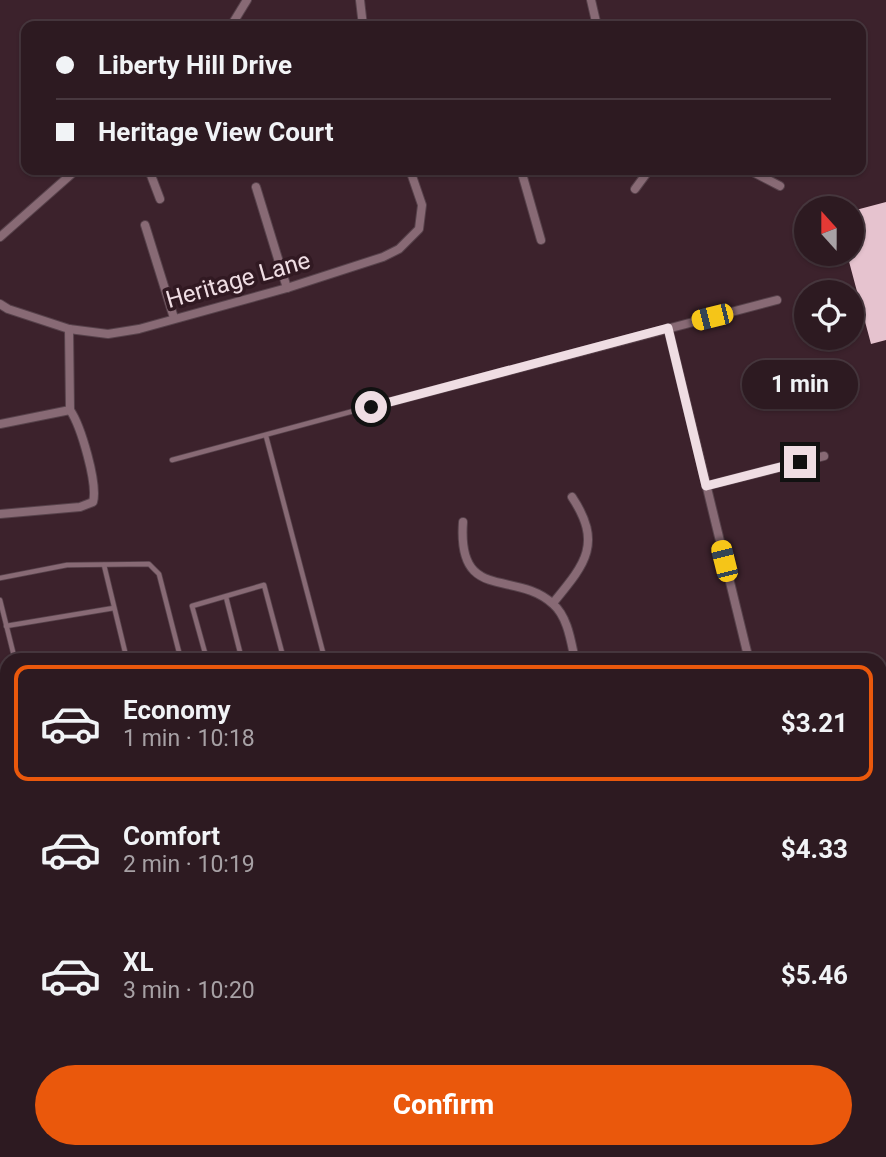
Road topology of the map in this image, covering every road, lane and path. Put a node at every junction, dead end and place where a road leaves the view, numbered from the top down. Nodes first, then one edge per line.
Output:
1 (247, 0) edge
2 (360, 0) edge
3 (591, 0) edge
4 (234, 21) edge
5 (362, 21) edge
6 (596, 21) edge
7 (70, 175) edge
8 (151, 175) edge
9 (412, 175) edge
10 (522, 175) edge
11 (645, 175) edge
12 (759, 175) edge
13 (780, 186) dead end
14 (257, 187) dead end
15 (635, 189) dead end
16 (160, 199) dead end
17 (145, 225) dead end
18 (0, 237) edge
19 (541, 240) dead end
20 (287, 288) junction
21 (778, 300) dead end
22 (0, 303) edge
23 (174, 318) junction
24 (668, 328) junction
25 (69, 329) junction
26 (371, 407) dead end
27 (70, 410) junction
28 (361, 410) dead end
29 (0, 424) edge
30 (266, 436) junction
31 (824, 456) dead end
32 (172, 460) dead end
33 (706, 486) junction
34 (572, 497) dead end
35 (0, 514) edge
36 (463, 523) dead end
37 (104, 565) junction
38 (0, 578) edge
39 (226, 597) junction
40 (0, 600) edge
41 (553, 603) junction
42 (114, 608) junction
43 (6, 626) junction
44 (13, 653) edge
45 (125, 653) edge
46 (179, 653) edge
47 (204, 653) edge
48 (240, 653) edge
49 (282, 653) edge
50 (323, 653) edge
51 (573, 653) edge
52 (747, 653) edge

1 - 4 street
2 - 5 street
3 - 6 street
7 - 18 street
8 - 16 street
9 - 20 street, Heritage Lane
10 - 19 street
11 - 15 street
12 - 13 street
14 - 20 street
17 - 23 street
20 - 23 street, Heritage Lane
21 - 24 street
22 - 25 street, Heritage Lane
23 - 25 street, Heritage Lane
24 - 26 street
24 - 33 street
25 - 27 street
27 - 29 street
27 - 35 street
28 - 30 lane
30 - 32 lane
30 - 50 lane
31 - 33 street
33 - 52 street
34 - 41 street
36 - 41 street
37 - 38 lane
37 - 42 lane
37 - 46 lane
39 - 47 lane
39 - 48 lane
39 - 49 lane
40 - 43 lane
41 - 51 street
42 - 43 lane
42 - 45 lane
43 - 44 lane

